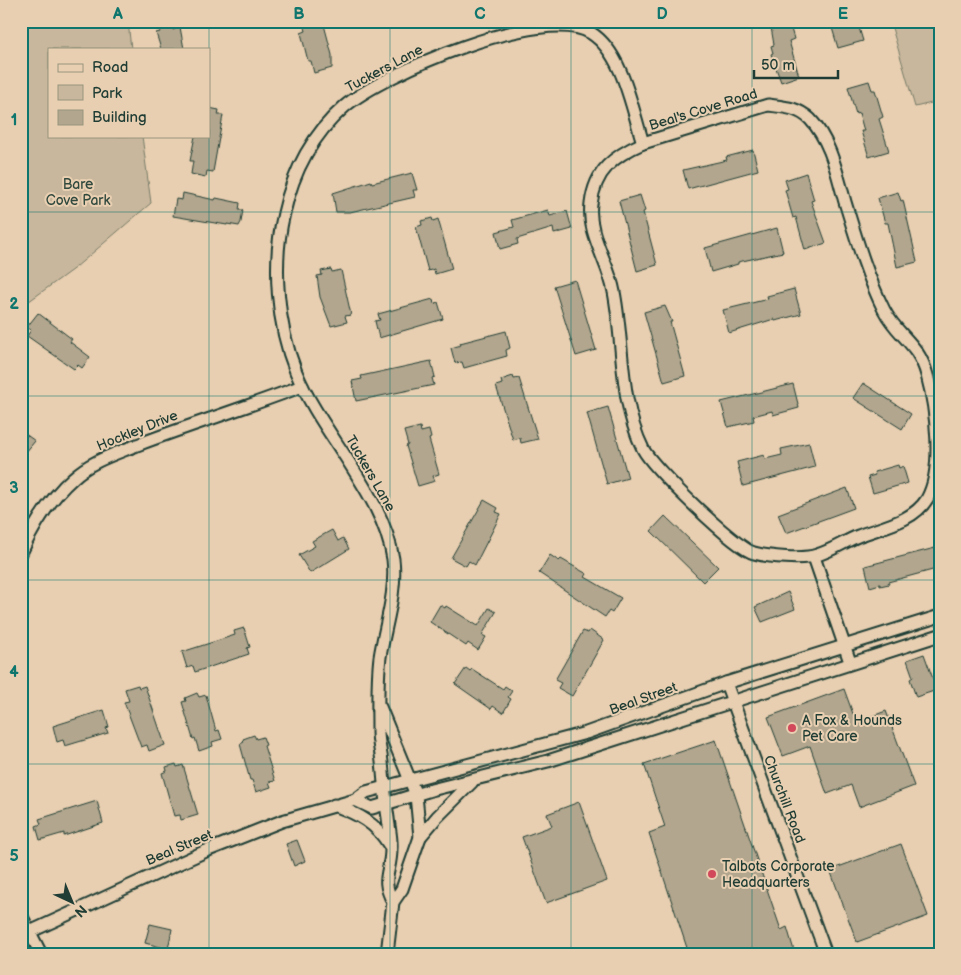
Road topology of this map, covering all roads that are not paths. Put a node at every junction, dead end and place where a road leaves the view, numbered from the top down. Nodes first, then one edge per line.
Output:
1 (643, 143) junction
2 (302, 386) junction
3 (21, 553) edge
4 (814, 557) junction
5 (940, 616) edge
6 (940, 635) edge
7 (843, 646) junction
8 (850, 662) junction
9 (726, 684) junction
10 (733, 701) junction
11 (379, 703) junction
12 (411, 779) junction
13 (475, 780) junction
14 (383, 788) junction
15 (416, 795) junction
16 (355, 800) junction
17 (386, 804) junction
18 (334, 806) junction
19 (420, 837) junction
20 (392, 849) junction
21 (393, 902) junction
22 (21, 915) edge
23 (26, 934) edge
24 (41, 954) edge
25 (387, 954) edge
26 (826, 954) edge

1 - 2 street, Tuckers Lane
1 - 4 street, Beal's Cove Road
1 - 4 street, Beal's Cove Road
2 - 3 street, Hockley Drive
2 - 11 street, Tuckers Lane
4 - 7 street
5 - 7 street, Beal Street
6 - 8 street
7 - 8 street
7 - 9 street, Beal Street
8 - 10 street
9 - 10 street, Churchill Road
9 - 12 street, Beal Street
10 - 13 street
10 - 26 street, Churchill Road
11 - 12 street, Tuckers Lane
11 - 14 street, Tuckers Lane
12 - 14 street, Beal Street
12 - 15 street, Tuckers Lane
13 - 15 street
13 - 19 street
14 - 16 street, Beal Street
14 - 17 street, Tuckers Lane
15 - 17 street
15 - 19 street, Tuckers Lane
16 - 17 street
16 - 18 street, Beal Street
17 - 20 street, Tuckers Lane
18 - 20 street
18 - 23 street, Beal Street
19 - 21 street
20 - 21 street, Tuckers Lane
21 - 25 street
22 - 23 street
23 - 24 street

